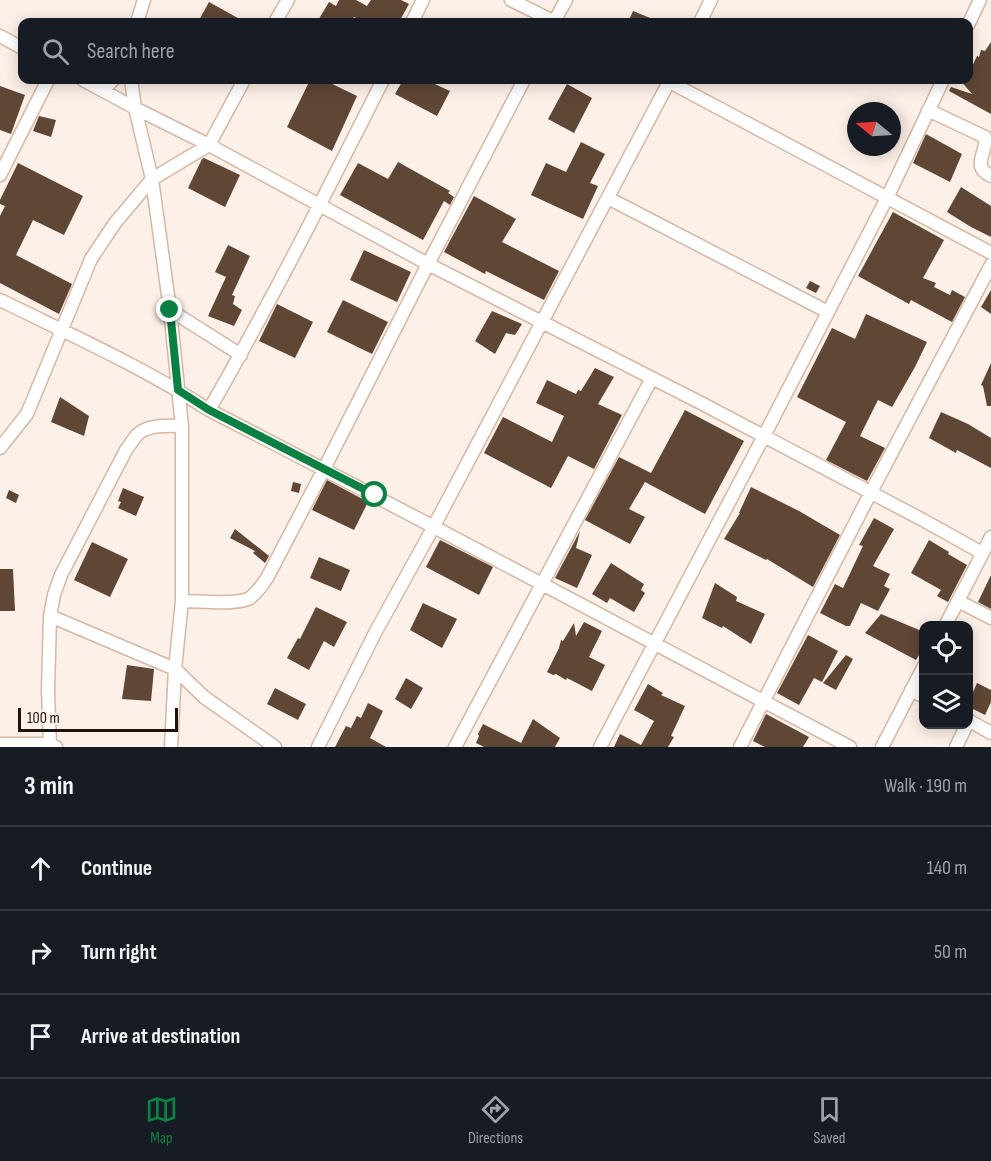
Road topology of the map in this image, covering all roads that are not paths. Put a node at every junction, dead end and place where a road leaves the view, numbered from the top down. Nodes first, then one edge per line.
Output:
1 (288, 0) edge
2 (423, 0) edge
3 (511, 0) edge
4 (566, 0) edge
5 (711, 0) edge
6 (980, 0) edge
7 (139, 1) edge
8 (137, 18) edge
9 (277, 18) edge
10 (414, 18) edge
11 (546, 18) edge
12 (556, 18) edge
13 (702, 18) edge
14 (972, 18) edge
15 (0, 36) edge
16 (18, 46) edge
17 (46, 84) edge
18 (91, 84) edge
19 (109, 84) edge
20 (132, 84) edge
21 (242, 84) edge
22 (381, 84) edge
23 (522, 84) edge
24 (667, 84) edge
25 (676, 84) edge
26 (941, 84) edge
27 (103, 90) junction
28 (135, 108) junction
29 (928, 110) junction
30 (209, 145) junction
31 (0, 175) edge
32 (991, 176) edge
33 (152, 179) junction
34 (608, 198) junction
35 (887, 198) junction
36 (320, 205) junction
37 (991, 253) edge
38 (428, 264) junction
39 (991, 265) edge
40 (0, 300) edge
41 (170, 310) junction
42 (828, 312) junction
43 (540, 322) junction
44 (61, 330) junction
45 (241, 355) junction
46 (652, 378) junction
47 (178, 390) junction
48 (209, 410) junction
49 (182, 426) junction
50 (764, 436) junction
51 (0, 448) edge
52 (324, 469) junction
53 (871, 492) junction
54 (434, 526) junction
55 (991, 537) edge
56 (982, 553) junction
57 (542, 584) junction
58 (182, 601) junction
59 (958, 601) junction
60 (50, 616) junction
61 (991, 618) edge
62 (948, 621) edge
63 (654, 645) junction
64 (175, 669) junction
65 (919, 675) edge
66 (911, 690) junction
67 (919, 694) edge
68 (763, 701) junction
69 (973, 724) edge
70 (965, 729) edge
71 (991, 733) edge
72 (0, 744) edge
73 (52, 746) edge
74 (171, 747) edge
75 (274, 747) edge
76 (318, 747) edge
77 (455, 747) edge
78 (600, 747) edge
79 (740, 747) edge
80 (850, 747) edge
81 (882, 747) edge
82 (956, 747) edge

1 - 9 street
2 - 10 street
3 - 11 street
4 - 12 street
5 - 13 street
6 - 14 street
7 - 8 street
15 - 16 street
17 - 31 street
18 - 27 street
19 - 27 street
20 - 28 street
21 - 30 street
22 - 36 street
23 - 38 street
24 - 34 street
25 - 35 street
26 - 29 street
27 - 28 street
28 - 30 street
28 - 33 street
29 - 32 street
29 - 35 street
30 - 33 street
30 - 36 street
33 - 41 street
33 - 44 street
34 - 42 street
34 - 43 street
35 - 37 street
35 - 42 street
36 - 38 street
36 - 45 street
38 - 43 street
38 - 52 street
39 - 53 street
40 - 44 street
41 - 45 street
41 - 47 street
42 - 50 street
43 - 46 street
43 - 54 street
44 - 47 street
44 - 51 street
45 - 48 street
46 - 50 street
46 - 57 street
47 - 48 street
47 - 49 street
48 - 52 street
49 - 58 street
49 - 60 street
50 - 53 street
50 - 63 street
52 - 54 street
52 - 58 street
53 - 56 street
53 - 68 street
54 - 57 street
54 - 76 street
55 - 56 street
56 - 59 street
57 - 63 street
57 - 77 street
58 - 64 street
59 - 61 street
59 - 62 street
60 - 64 street
60 - 73 street
63 - 68 street
63 - 78 street
64 - 74 street
64 - 75 street
65 - 66 street
66 - 67 street
66 - 81 street
68 - 79 street
68 - 80 street
69 - 71 street
70 - 82 street
72 - 73 street

